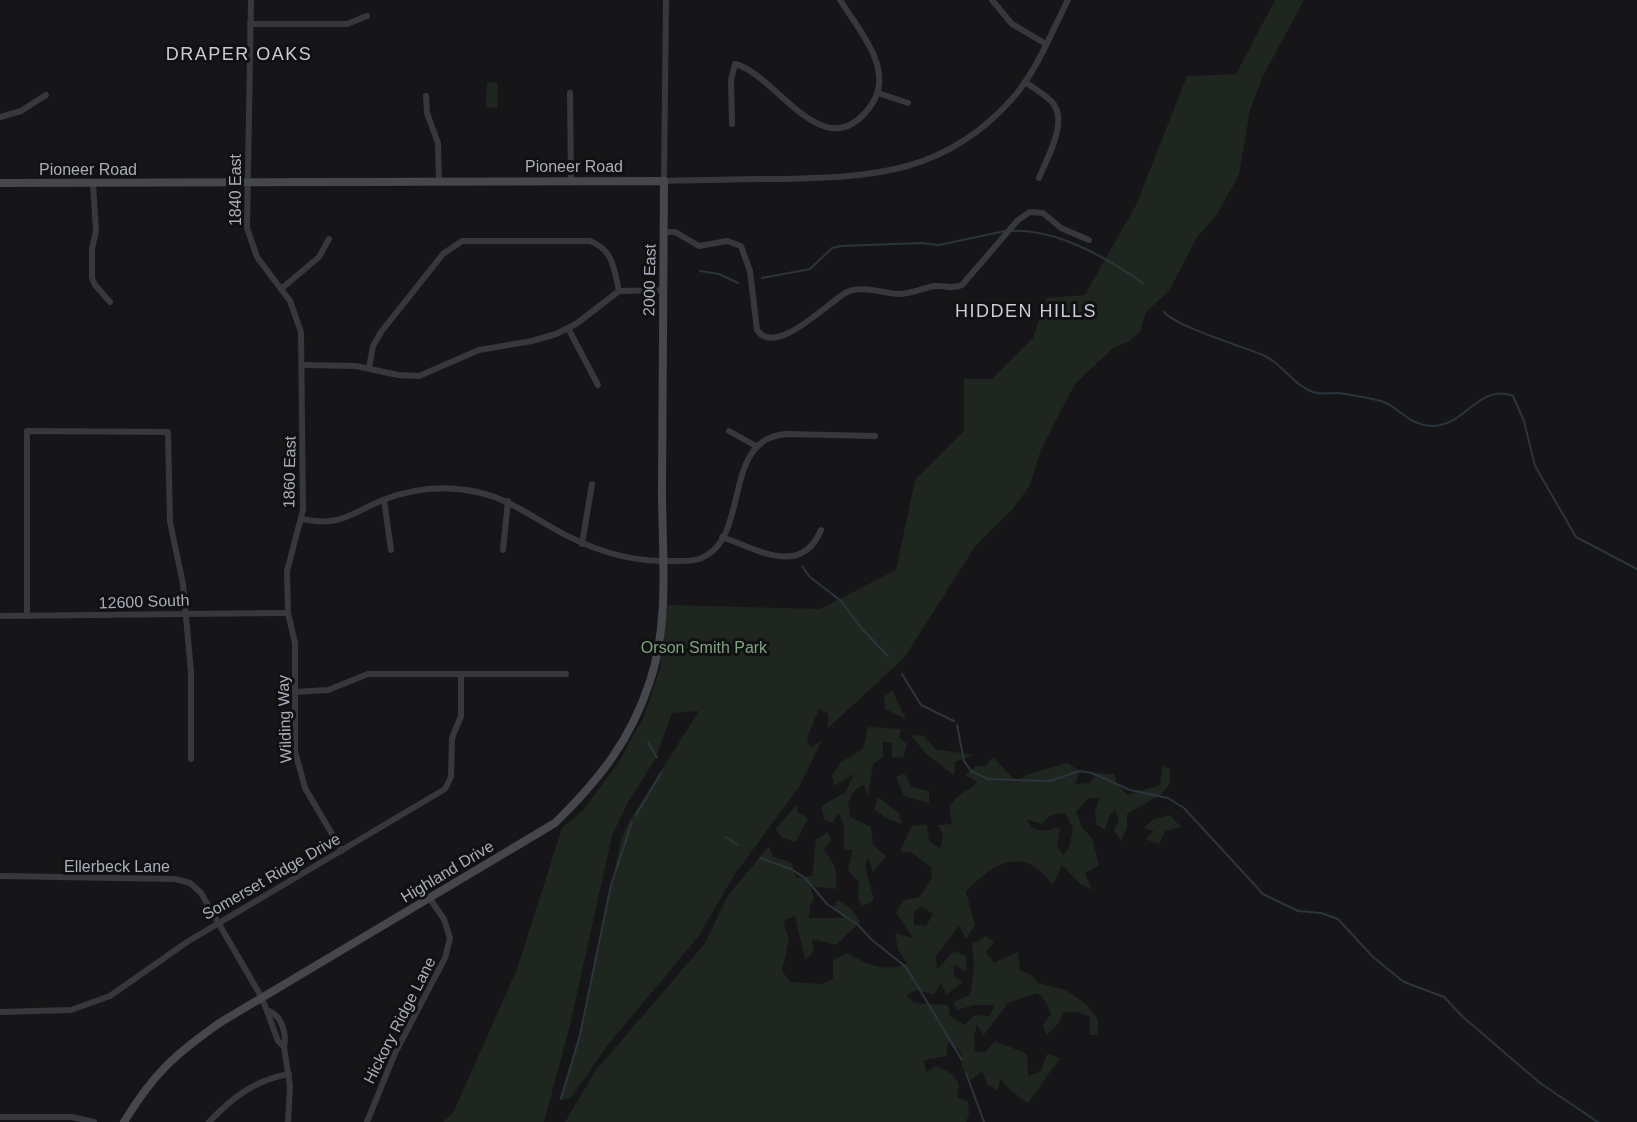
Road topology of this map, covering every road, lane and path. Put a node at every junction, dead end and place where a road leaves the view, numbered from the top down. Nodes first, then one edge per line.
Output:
1 (251, 0) edge
2 (666, 0) edge
3 (840, 0) edge
4 (992, 0) edge
5 (1068, 0) edge
6 (366, 16) dead end
7 (250, 24) junction
8 (1046, 44) junction
9 (1025, 82) junction
10 (570, 93) dead end
11 (878, 93) junction
12 (46, 95) dead end
13 (426, 96) dead end
14 (908, 103) dead end
15 (0, 117) edge
16 (732, 124) dead end
17 (1040, 178) dead end
18 (571, 181) junction
19 (664, 181) junction
20 (439, 182) junction
21 (0, 183) edge
22 (93, 184) junction
23 (247, 184) junction
24 (664, 232) junction
25 (329, 239) dead end
26 (1089, 240) dead end
27 (281, 289) junction
28 (664, 290) junction
29 (619, 291) junction
30 (110, 302) dead end
31 (568, 328) junction
32 (303, 366) junction
33 (369, 368) junction
34 (598, 385) dead end
35 (729, 431) dead end
36 (875, 436) dead end
37 (756, 446) junction
38 (592, 484) dead end
39 (384, 500) junction
40 (508, 501) junction
41 (302, 519) junction
42 (821, 530) dead end
43 (722, 537) junction
44 (582, 544) junction
45 (391, 550) dead end
46 (503, 550) dead end
47 (662, 561) junction
48 (186, 613) junction
49 (288, 613) junction
50 (0, 616) edge
51 (27, 616) junction
52 (461, 674) junction
53 (566, 674) dead end
54 (295, 692) junction
55 (191, 759) dead end
56 (342, 851) junction
57 (0, 876) edge
58 (430, 899) junction
59 (219, 922) junction
60 (262, 998) junction
61 (0, 1012) edge
62 (289, 1074) junction
63 (0, 1117) edge
64 (94, 1122) edge
65 (124, 1122) edge
66 (209, 1122) edge
67 (288, 1122) edge
68 (367, 1122) edge

1 - 7 street, 1840 East
2 - 19 street, 2000 East
3 - 11 street
4 - 8 street
5 - 8 street, Pioneer Road
6 - 7 street
7 - 23 street, 1840 East
8 - 9 street, Pioneer Road
9 - 17 street
9 - 19 street, Pioneer Road
10 - 18 street
11 - 14 street
11 - 16 street
12 - 15 street
13 - 20 street
18 - 19 street, Pioneer Road
18 - 20 street, Pioneer Road
19 - 24 street, 2000 East
20 - 23 street, Pioneer Road
21 - 22 street, Pioneer Road
22 - 23 street, Pioneer Road
22 - 30 street
23 - 27 street, 1840 East
24 - 26 street
24 - 28 street, 2000 East
25 - 27 street
27 - 32 street, 1840 East
28 - 29 street
28 - 47 street, 2000 East
29 - 31 street
29 - 33 street
31 - 33 street
31 - 34 street
32 - 33 street
32 - 41 street, 1860 East
35 - 37 street
36 - 37 street
37 - 43 street
38 - 44 street
39 - 40 street
39 - 41 street
39 - 45 street
40 - 44 street
40 - 46 street
41 - 49 street, 1860 East
42 - 43 street
43 - 47 street
44 - 47 street
47 - 58 street, Highland Drive
48 - 49 street, 12600 South
48 - 51 street, 12600 South
48 - 51 street
48 - 55 street
49 - 54 street, Wilding Way
50 - 51 street, 12600 South
52 - 53 street
52 - 54 street
52 - 56 street, Somerset Ridge Drive
54 - 56 street, Wilding Way
56 - 59 street, Somerset Ridge Drive
57 - 59 street, Ellerbeck Lane
58 - 60 street, Highland Drive
58 - 68 street, Hickory Ridge Lane
59 - 60 street, Ellerbeck Lane
59 - 61 street, Somerset Ridge Drive
60 - 62 street, Ellerbeck Lane
60 - 65 street, Highland Drive
62 - 66 street
62 - 67 street, Ellerbeck Lane
63 - 64 street

